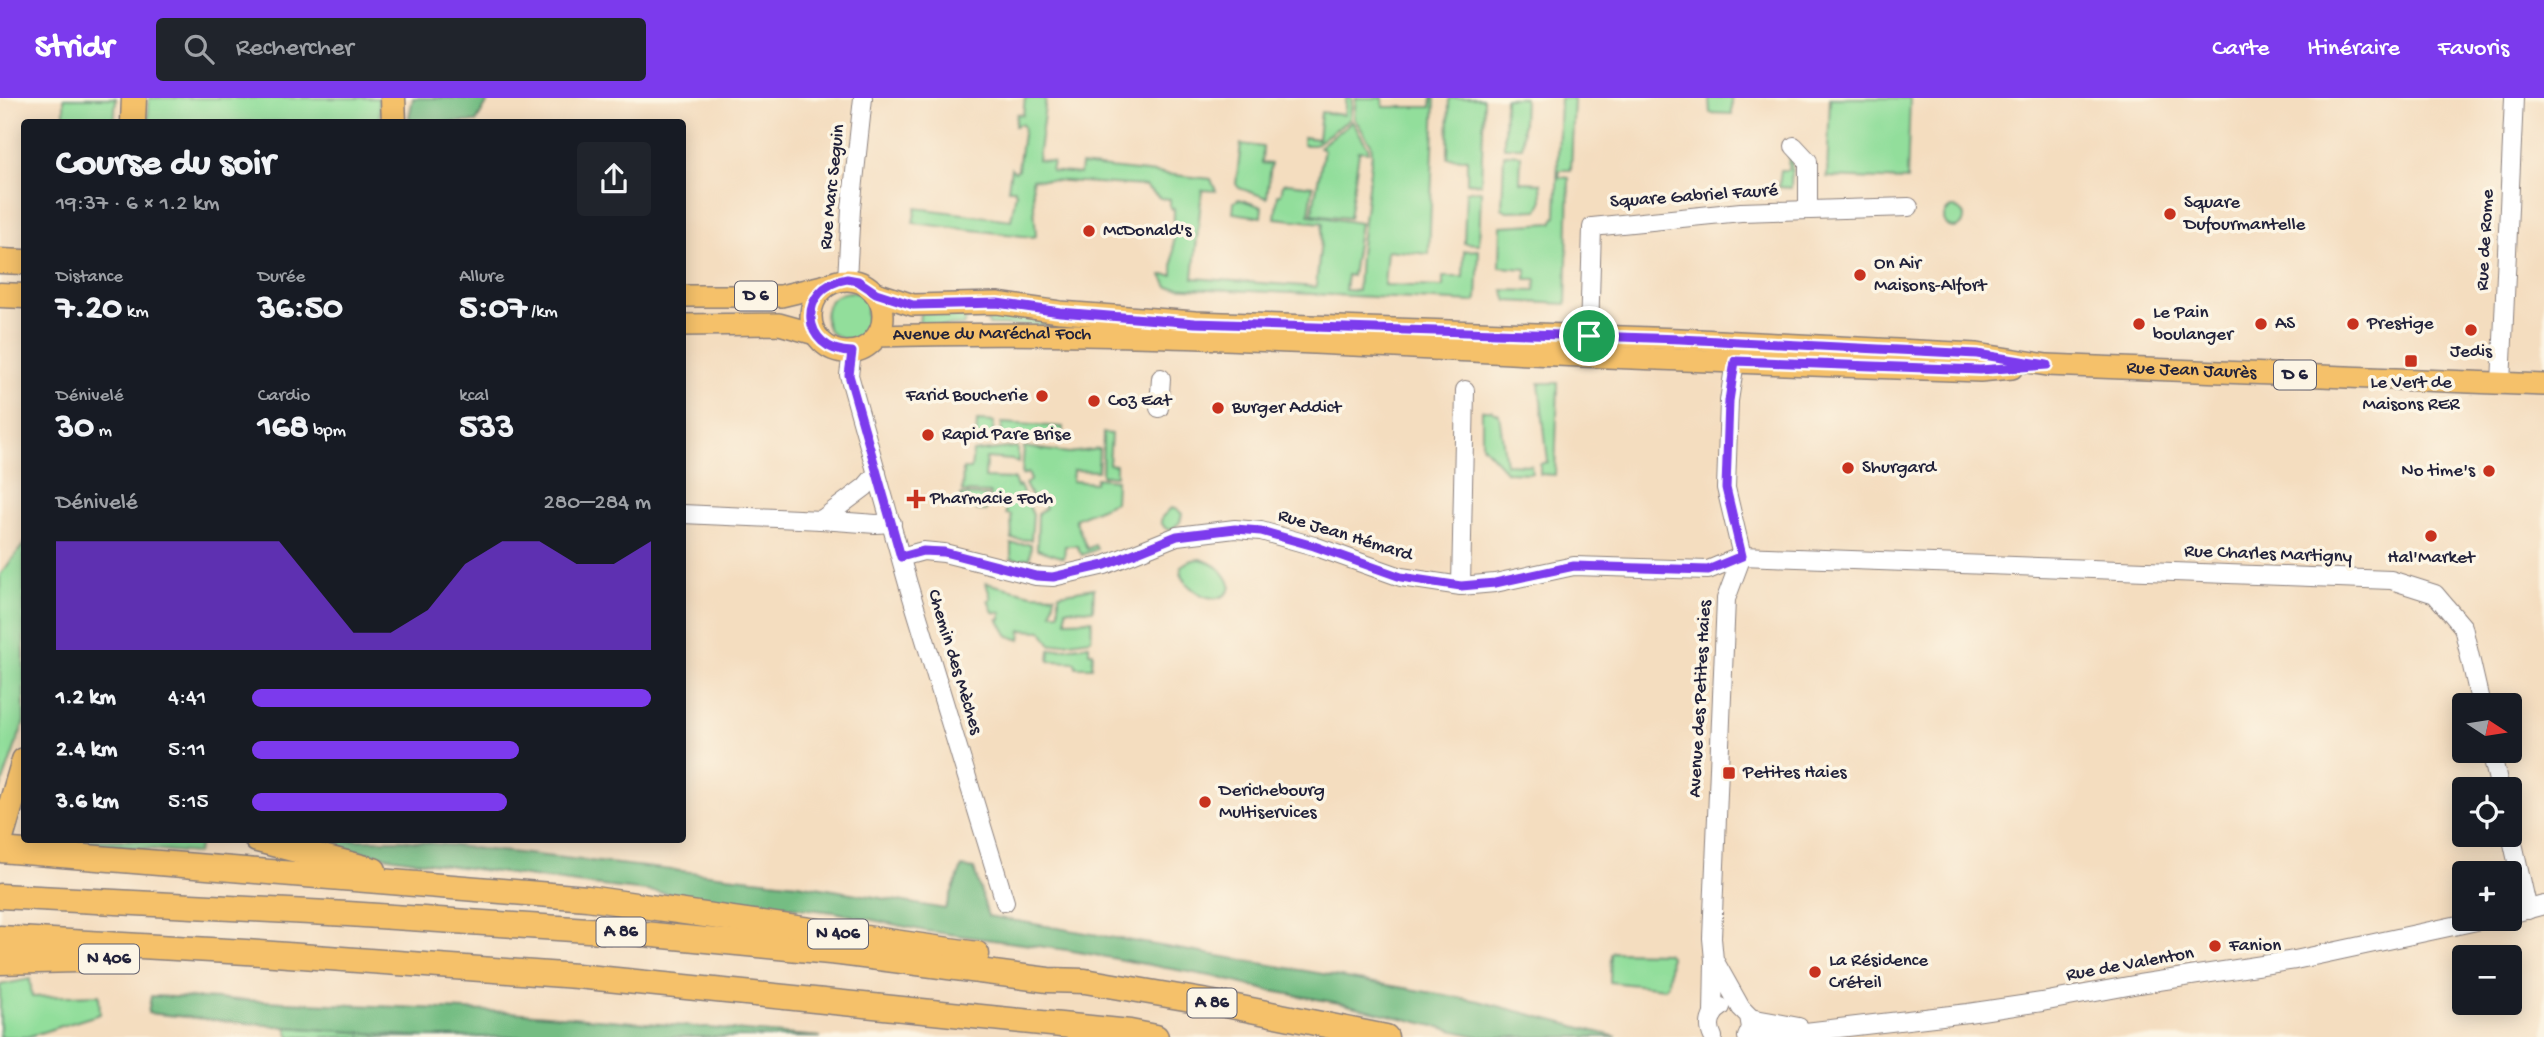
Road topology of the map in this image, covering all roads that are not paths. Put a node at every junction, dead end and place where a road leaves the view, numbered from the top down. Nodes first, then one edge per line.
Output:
1 (134, 98) edge
2 (393, 98) edge
3 (863, 98) edge
4 (2514, 98) edge
5 (133, 119) edge
6 (394, 119) edge
7 (1794, 146) dead end
8 (1909, 207) dead end
9 (1808, 210) junction
10 (0, 261) edge
11 (21, 262) edge
12 (837, 282) junction
13 (876, 293) junction
14 (0, 295) edge
15 (21, 296) edge
16 (686, 296) edge
17 (686, 326) edge
18 (815, 334) junction
19 (877, 336) junction
20 (1589, 336) junction
21 (1680, 339) joint
22 (852, 352) junction
23 (1736, 352) junction
24 (1161, 377) dead end
25 (2501, 384) junction
26 (2544, 385) edge
27 (1465, 390) dead end
28 (1159, 408) dead end
29 (877, 472) junction
30 (686, 514) edge
31 (821, 520) junction
32 (892, 523) junction
33 (1742, 556) junction
34 (901, 557) junction
35 (1461, 586) junction
36 (2478, 693) edge
37 (21, 771) edge
38 (2, 833) edge
39 (269, 843) edge
40 (2516, 847) edge
41 (0, 850) edge
42 (400, 884) junction
43 (0, 897) edge
44 (1006, 902) dead end
45 (2536, 907) edge
46 (2452, 926) edge
47 (0, 938) edge
48 (217, 950) junction
49 (1714, 960) junction
50 (0, 962) edge
51 (1085, 981) junction
52 (1746, 1013) junction
53 (1713, 1014) junction
54 (1815, 1032) junction
55 (1156, 1037) edge
56 (1386, 1037) edge
57 (1712, 1037) edge
58 (1748, 1037) edge
59 (1762, 1037) edge

1 - 5 highway
2 - 6 highway
3 - 12 street, Rue Marc Seguin
4 - 25 street, Rue de Rome
7 - 9 street
8 - 9 street, Square Gabriel Fauré
9 - 20 street, Square Gabriel Fauré
10 - 11 highway
12 - 13 main road
12 - 16 main road, D 6
12 - 18 main road
13 - 19 main road
13 - 20 main road, Avenue du Maréchal Foch / D 6
14 - 15 highway
17 - 18 main road, D 6
18 - 22 main road
19 - 22 main road
19 - 23 main road, Avenue du Maréchal Foch / D 6
20 - 21 main road, Avenue du Maréchal Foch / D 6
21 - 23 main road, Rue Jean Jaurès / D 6
22 - 29 street, Chemin des Mèches
23 - 25 main road, Rue Jean Jaurès / D 6
23 - 33 street
24 - 28 street
25 - 26 main road, Rue Jean Jaurès / D 6
27 - 35 street
29 - 31 street
29 - 32 street, Chemin des Mèches
30 - 31 street
31 - 32 street
32 - 34 street, Chemin des Mèches
33 - 35 street, Rue Jean Hémard
33 - 36 street, Rue Charles Martigny
33 - 49 street, Avenue des Petites Haies
34 - 35 street, Rue Jean Hémard
34 - 44 street, Chemin des Mèches
37 - 38 highway
39 - 42 highway
40 - 45 street
41 - 42 highway, N 406
42 - 51 highway, N 406
43 - 51 highway, A 86
46 - 54 street, Rue de Valenton
47 - 48 highway
48 - 50 highway, N 406
48 - 55 highway
49 - 52 street, Avenue des Petites Haies
49 - 53 street, Avenue des Petites Haies
51 - 56 highway, A 86
52 - 53 street
52 - 54 street, Rue de Valenton
52 - 58 street
53 - 57 street, Avenue des Petites Haies
54 - 59 street, Rue de Valenton

